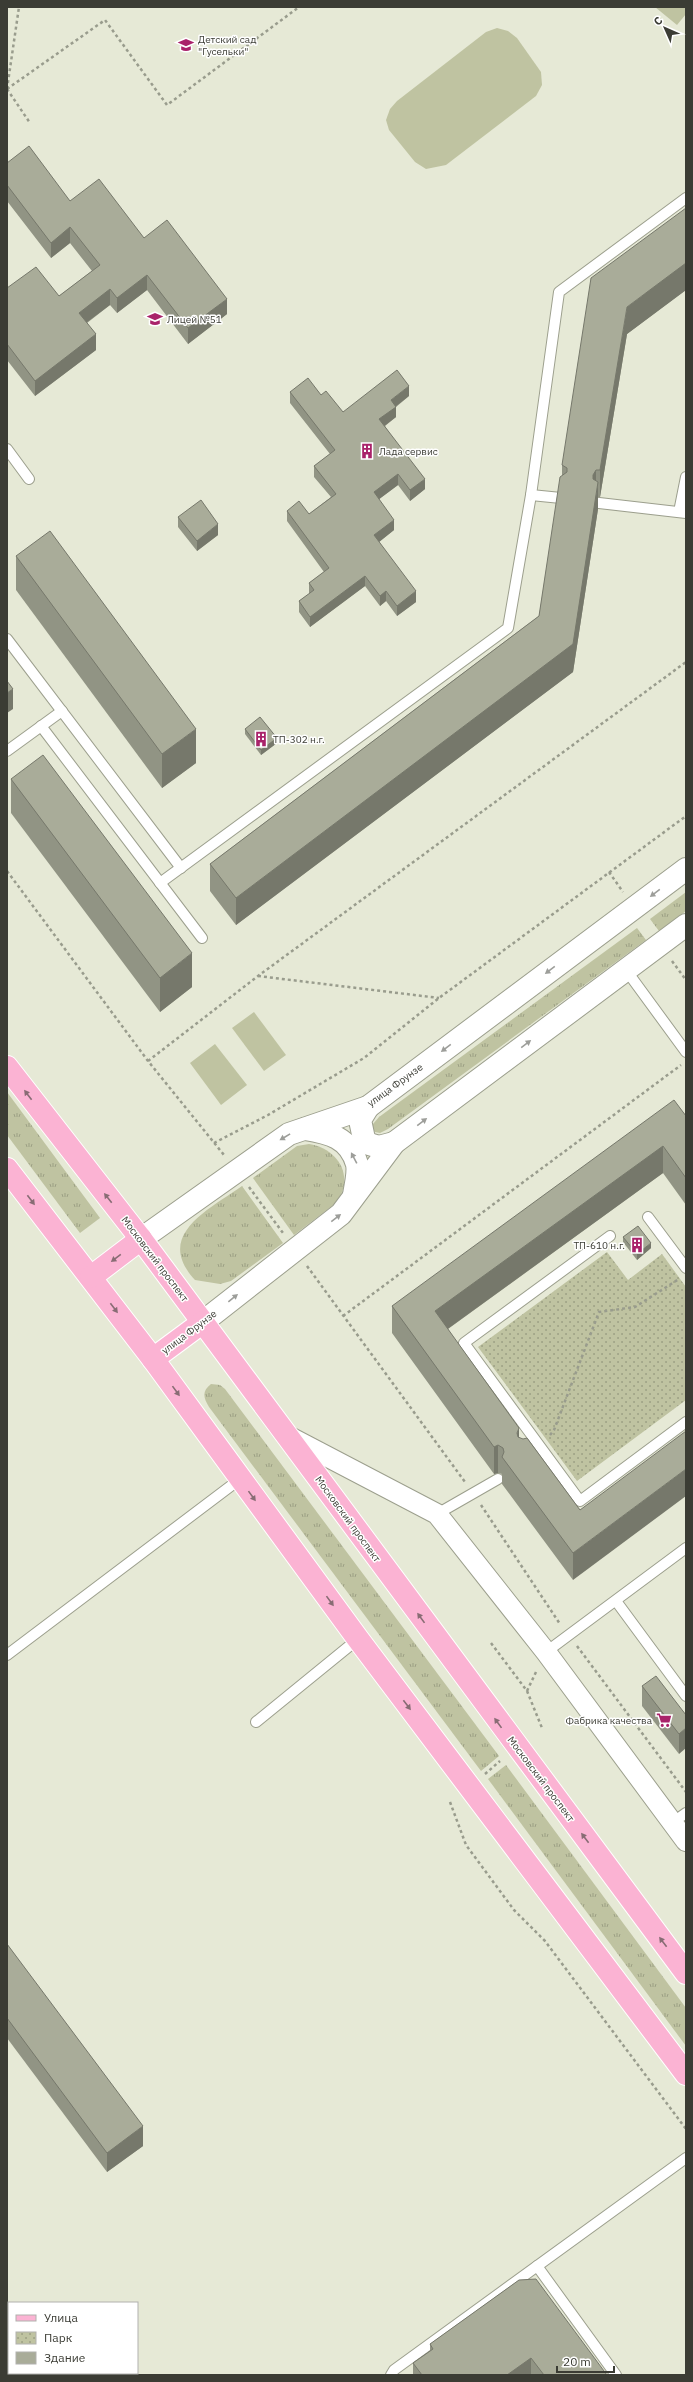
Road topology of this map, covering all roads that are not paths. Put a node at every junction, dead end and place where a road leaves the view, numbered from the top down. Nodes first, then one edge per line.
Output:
1 (686, 198) edge
2 (7, 449) edge
3 (686, 477) edge
4 (29, 479) dead end
5 (531, 495) junction
6 (561, 498) edge
7 (600, 503) dead end
8 (683, 512) edge
9 (7, 638) edge
10 (62, 712) junction
11 (41, 726) junction
12 (7, 751) edge
13 (181, 868) junction
14 (686, 869) edge
15 (160, 883) junction
16 (686, 925) edge
17 (202, 938) dead end
18 (626, 970) junction
19 (686, 1052) edge
20 (7, 1067) edge
21 (368, 1107) junction
22 (305, 1129) junction
23 (394, 1143) junction
24 (7, 1169) edge
25 (354, 1196) junction
26 (648, 1217) dead end
27 (610, 1236) dead end
28 (141, 1240) junction
29 (686, 1268) edge
30 (91, 1277) junction
31 (203, 1322) junction
32 (153, 1359) junction
33 (686, 1422) edge
34 (286, 1435) junction
35 (540, 1447) junction
36 (529, 1455) edge
37 (240, 1479) junction
38 (498, 1479) dead end
39 (437, 1514) junction
40 (686, 1548) edge
41 (616, 1601) junction
42 (358, 1638) junction
43 (546, 1652) junction
44 (7, 1654) edge
45 (686, 1696) edge
46 (256, 1722) dead end
47 (679, 1818) edge
48 (686, 1841) edge
49 (686, 1973) edge
50 (686, 2074) edge
51 (686, 2158) edge
52 (536, 2266) junction
53 (391, 2375) edge
54 (616, 2375) edge

1 - 5 lane
2 - 4 lane
3 - 8 lane
5 - 6 lane
5 - 13 lane
7 - 8 lane
9 - 10 lane
10 - 11 lane
10 - 13 lane
11 - 12 lane
11 - 15 lane
13 - 15 lane
14 -> 21 main road, улица Фрунзе
15 - 17 lane
16 - 18 main road, улица Фрунзе
18 - 19 lane
23 -> 18 main road, улица Фрунзе
28 -> 20 main road, Московский проспект
21 - 22 main road, улица Фрунзе
21 - 23 main road
25 -> 22 main road
22 -> 28 main road, улица Фрунзе
23 - 25 main road, улица Фрунзе
24 -> 30 main road
31 -> 25 main road, улица Фрунзе
26 - 29 lane
27 - 35 lane
28 -> 30 main road, улица Фрунзе
28 - 31 main road, Московский проспект
30 -> 32 main road
31 - 32 main road, улица Фрунзе
31 - 34 main road, Московский проспект
32 -> 37 main road
33 - 35 lane
34 - 39 street
49 -> 34 main road, Московский проспект
35 - 36 lane
37 -> 42 main road
37 - 44 lane
38 - 39 lane
39 - 43 street
40 - 41 lane
41 - 43 lane
41 - 45 lane
42 - 46 lane
42 -> 50 main road
43 - 47 street
47 - 48 street
51 - 52 lane
52 - 53 lane
52 - 54 lane

